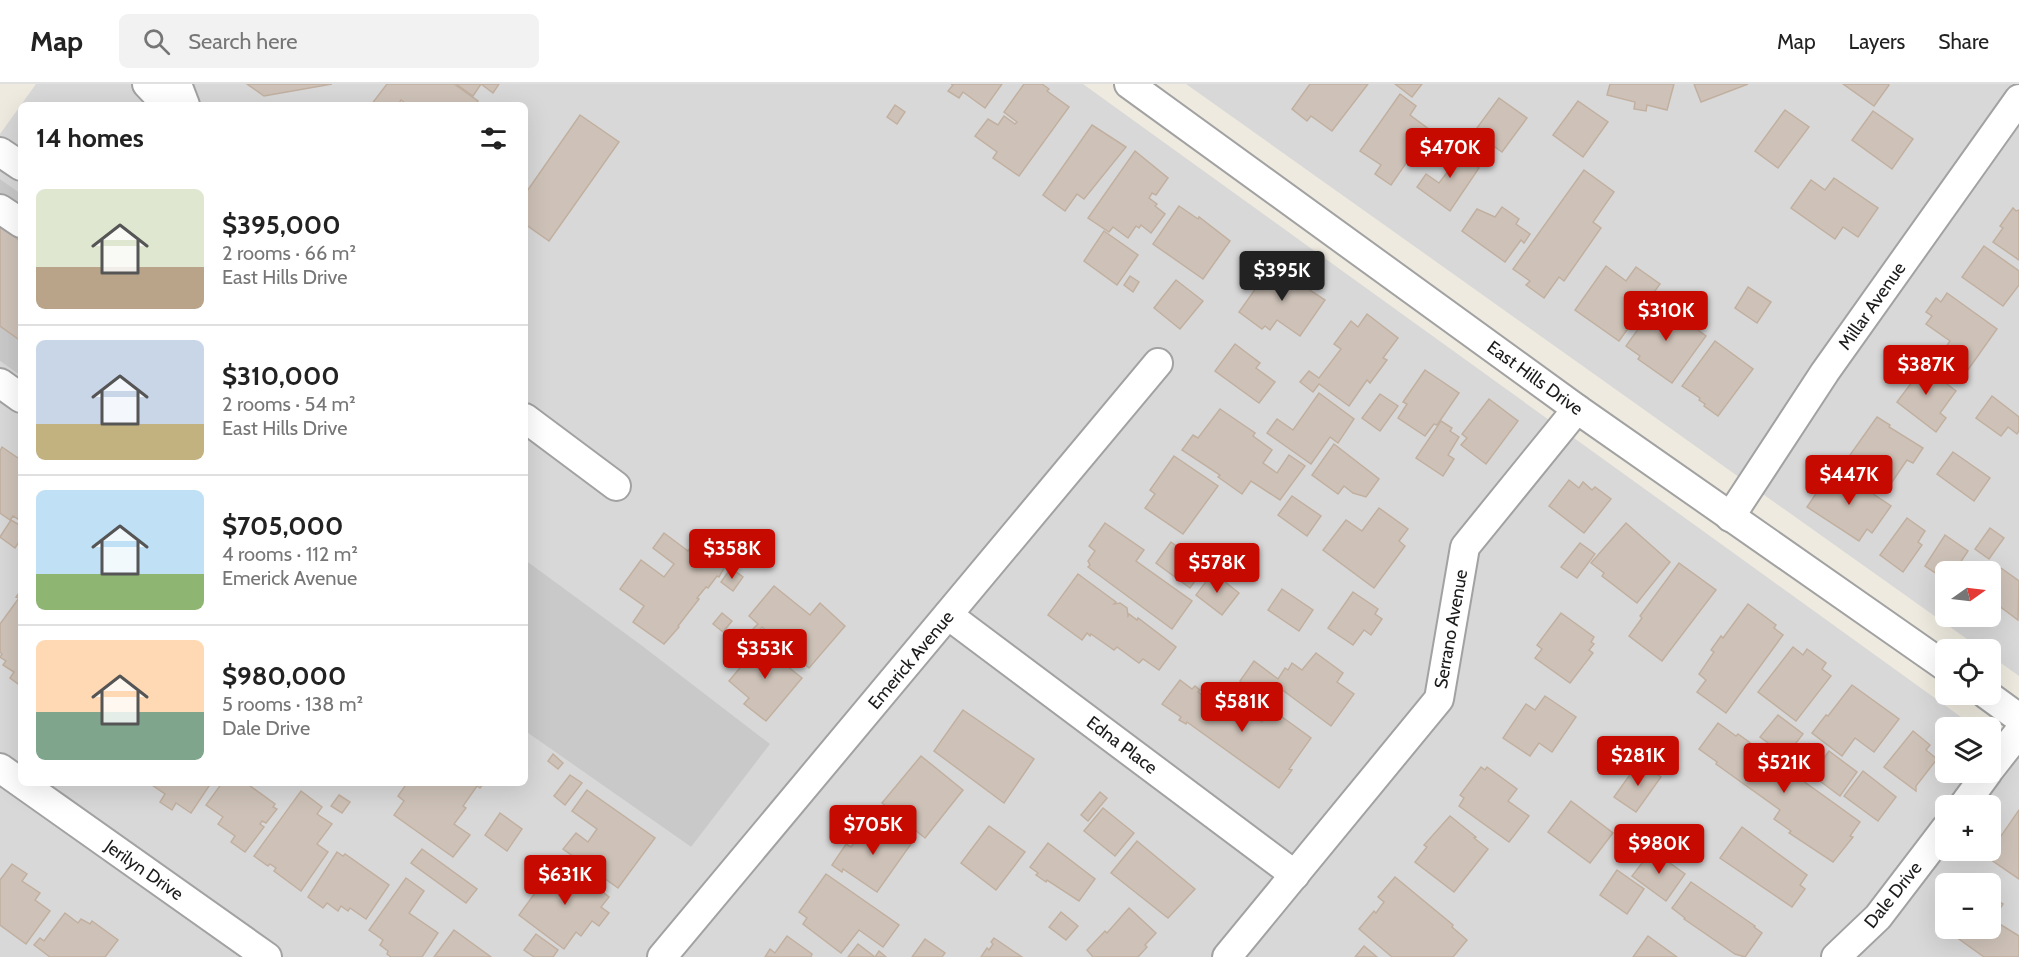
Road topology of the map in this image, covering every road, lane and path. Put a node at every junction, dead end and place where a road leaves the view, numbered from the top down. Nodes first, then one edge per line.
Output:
1 (147, 84) edge
2 (177, 84) edge
3 (1129, 84) edge
4 (2019, 99) edge
5 (164, 102) edge
6 (184, 102) edge
7 (0, 152) edge
8 (18, 164) edge
9 (0, 209) edge
10 (18, 221) edge
11 (1158, 363) dead end
12 (0, 383) edge
13 (18, 396) edge
14 (1577, 409) junction
15 (528, 420) edge
16 (616, 486) dead end
17 (1730, 517) junction
18 (948, 615) junction
19 (1935, 658) edge
20 (2001, 705) edge
21 (2019, 718) edge
22 (2019, 732) edge
23 (2001, 755) edge
24 (0, 768) edge
25 (18, 781) edge
26 (25, 786) edge
27 (1935, 842) edge
28 (1295, 875) junction
29 (267, 957) edge
30 (663, 957) edge
31 (1227, 957) edge
32 (1836, 957) edge

1 - 5 street
2 - 6 street
3 - 14 street, East Hills Drive
4 - 17 street, Millar Avenue
7 - 8 street
9 - 10 street
11 - 18 street, Emerick Avenue
12 - 13 street
14 - 17 street, East Hills Drive
14 - 28 street, Serrano Avenue
15 - 16 street
17 - 19 street, East Hills Drive
18 - 28 street, Edna Place
18 - 30 street, Emerick Avenue
20 - 21 street
22 - 23 street
24 - 25 street, Jerilyn Drive
26 - 29 street, Jerilyn Drive
27 - 32 street, Dale Drive
28 - 31 street, Serrano Avenue

